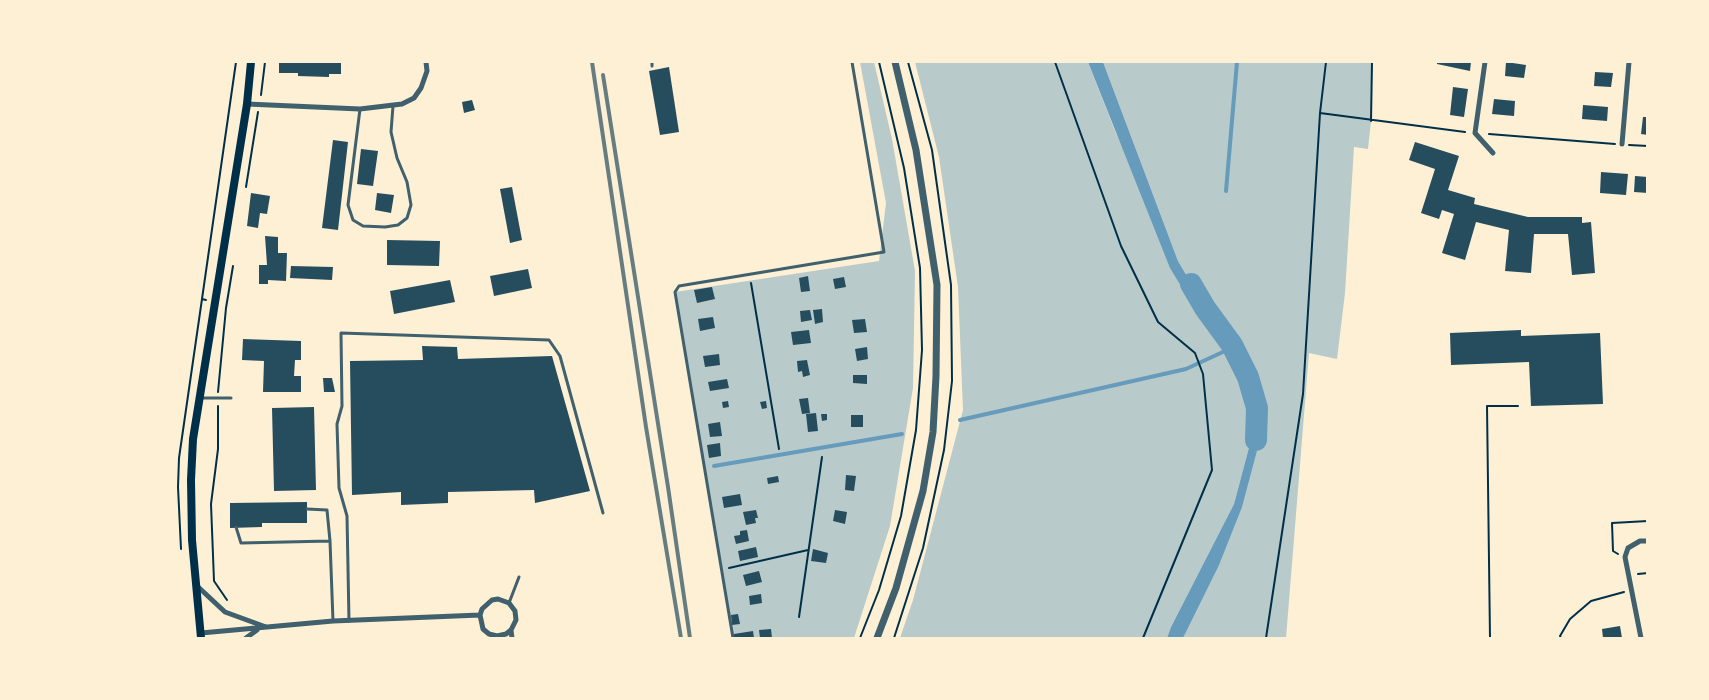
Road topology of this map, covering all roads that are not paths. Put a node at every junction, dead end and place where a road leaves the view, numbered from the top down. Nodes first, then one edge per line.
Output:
1 (251, 62) edge
2 (426, 62) edge
3 (852, 62) edge
4 (895, 62) edge
5 (1485, 62) edge
6 (1629, 62) edge
7 (246, 104) junction
8 (393, 106) junction
9 (360, 110) junction
10 (1622, 144) road end
11 (1493, 153) dead end
12 (200, 398) junction
13 (231, 398) dead end
14 (307, 509) dead end
15 (603, 513) dead end
16 (236, 528) dead end
17 (330, 541) junction
18 (1647, 541) edge
19 (519, 577) dead end
20 (195, 584) junction
21 (510, 603) junction
22 (480, 615) junction
23 (333, 621) junction
24 (349, 621) junction
25 (268, 628) junction
26 (258, 629) junction
27 (512, 630) junction
28 (201, 636) edge
29 (246, 639) edge
30 (512, 639) edge
31 (733, 639) edge
32 (877, 639) edge
33 (1641, 639) edge

1 - 7 main road
2 - 8 street
3 - 31 lane
4 - 32 street
5 - 11 street
6 - 10 street
7 - 9 street
7 - 12 main road
8 - 9 street
8 - 9 lane
12 - 13 lane
12 - 20 main road
14 - 17 lane
15 - 24 lane
16 - 17 lane
17 - 23 lane
18 - 33 street
19 - 21 lane
20 - 25 street
20 - 28 main road
21 - 22 street
21 - 27 street
22 - 24 street
22 - 27 street
23 - 24 street
23 - 25 street
25 - 26 street
26 - 28 street
26 - 29 street
27 - 30 street

